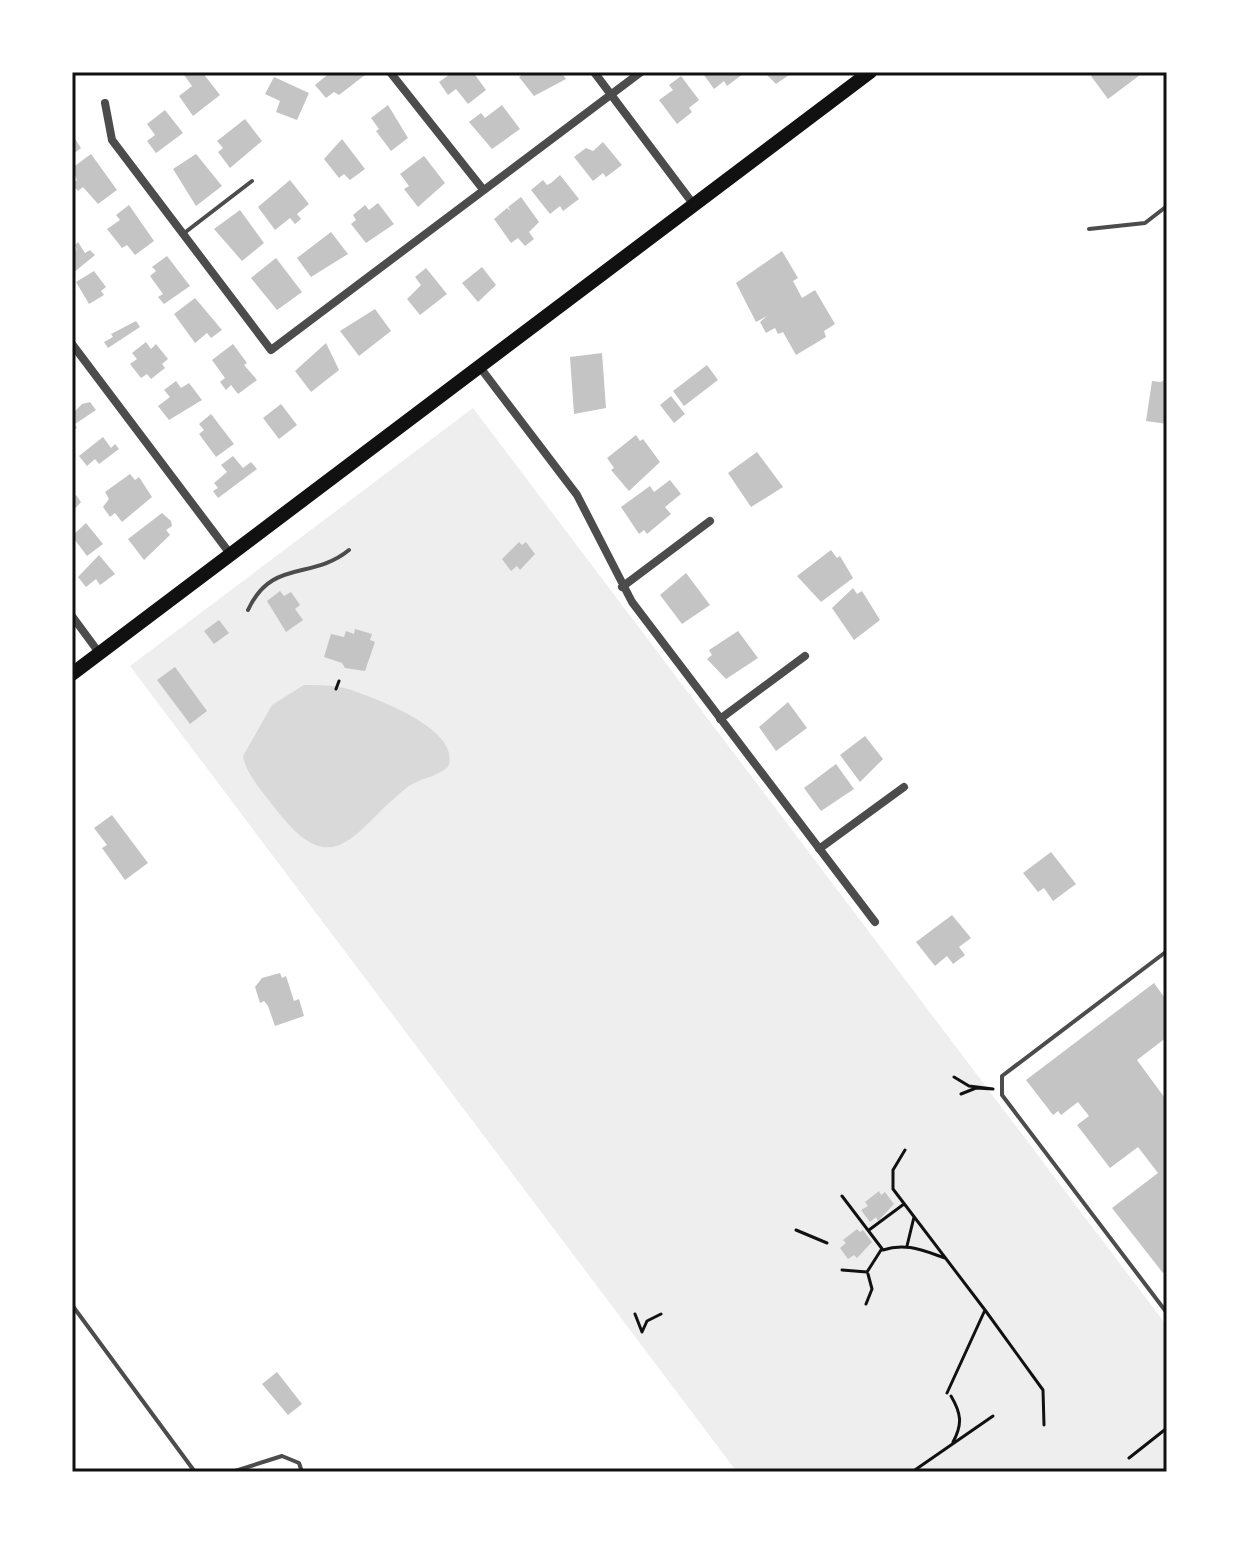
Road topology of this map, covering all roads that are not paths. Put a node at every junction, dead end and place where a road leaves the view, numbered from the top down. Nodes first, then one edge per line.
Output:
1 (390, 72) edge
2 (594, 72) edge
3 (641, 72) edge
4 (870, 72) edge
5 (611, 95) junction
6 (105, 103) dead end
7 (252, 181) dead end
8 (482, 188) junction
9 (694, 205) junction
10 (1167, 206) edge
11 (1089, 229) dead end
12 (183, 234) junction
13 (72, 344) edge
14 (479, 366) junction
15 (710, 521) dead end
16 (349, 550) dead end
17 (231, 555) junction
18 (622, 587) junction
19 (248, 610) dead end
20 (72, 616) edge
21 (100, 654) junction
22 (805, 656) dead end
23 (72, 674) edge
24 (720, 719) junction
25 (904, 787) dead end
26 (819, 849) junction
27 (875, 922) dead end
28 (1167, 951) edge
29 (72, 1305) edge
30 (1167, 1313) edge
31 (195, 1472) edge
32 (232, 1472) edge
33 (302, 1472) edge

1 - 8 street
2 - 5 street
3 - 5 street
4 - 9 main road
5 - 8 street
5 - 9 street
6 - 12 street
7 - 12 lane
8 - 12 street
9 - 14 main road
10 - 11 lane
13 - 17 street
14 - 17 main road
14 - 18 street
15 - 18 street
16 - 19 lane
17 - 21 main road
18 - 24 street
20 - 21 street
21 - 23 main road
22 - 24 street
24 - 26 street
25 - 26 street
26 - 27 street
28 - 30 lane
29 - 31 lane
32 - 33 lane

